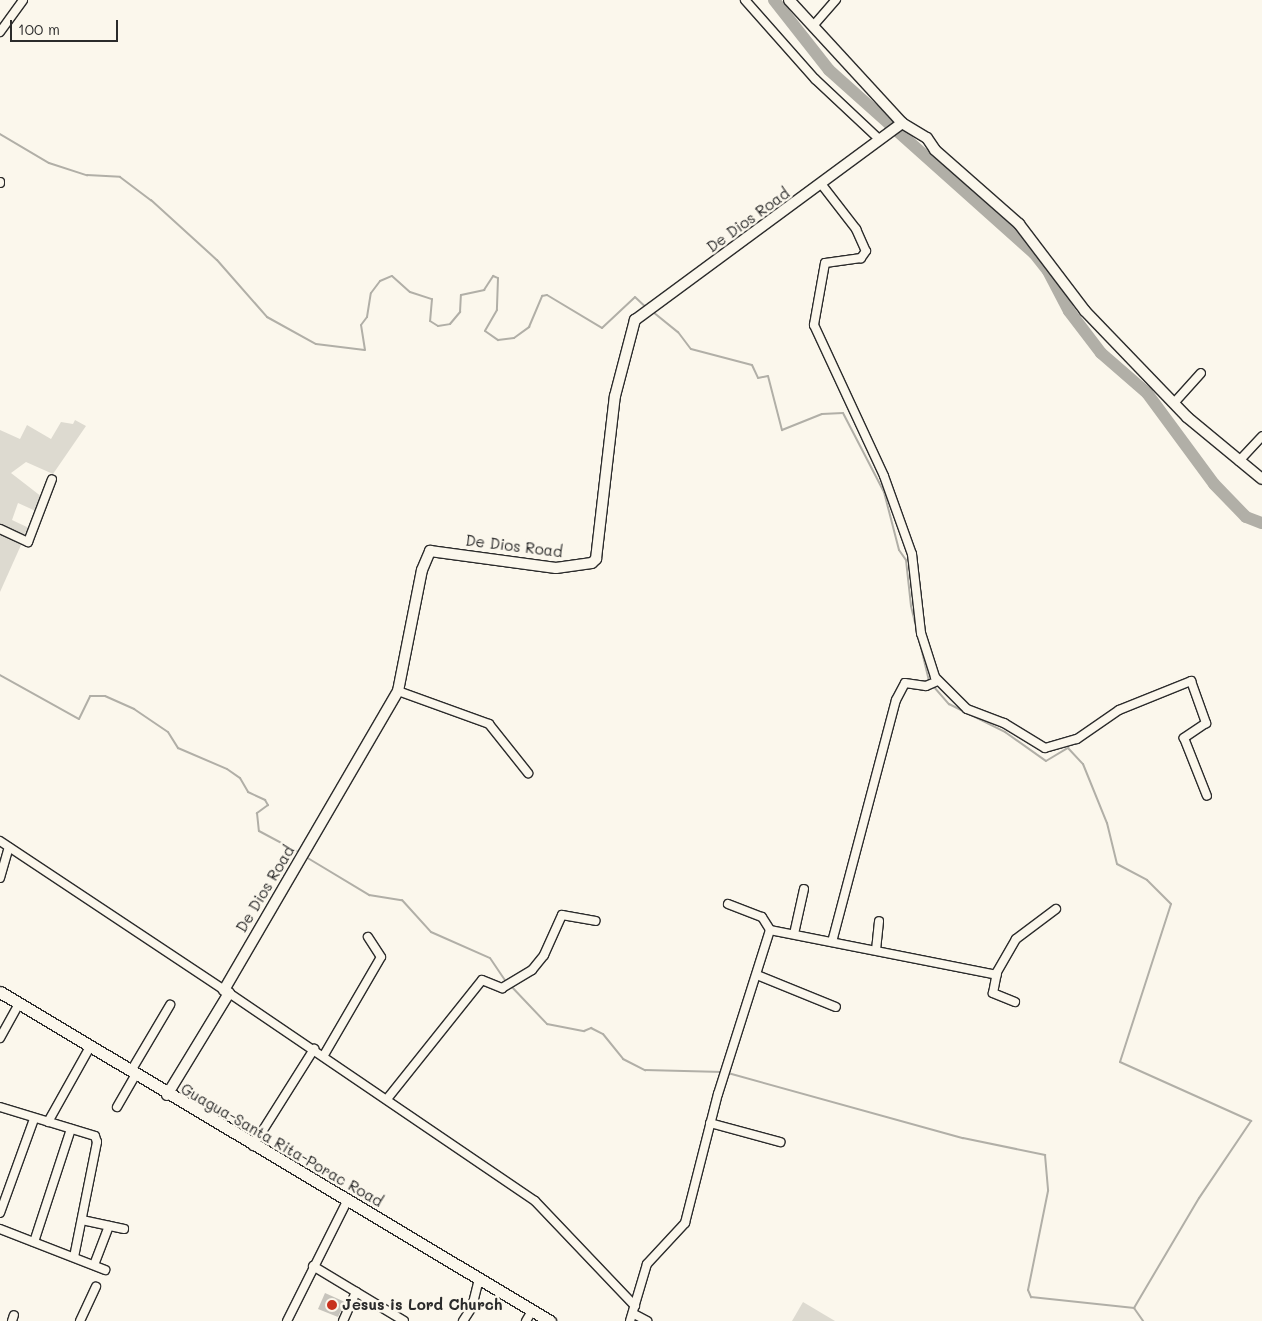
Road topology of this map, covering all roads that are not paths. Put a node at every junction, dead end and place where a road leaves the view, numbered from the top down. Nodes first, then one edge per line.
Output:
1 (23, 0) edge
2 (745, 0) edge
3 (789, 0) edge
4 (836, 0) edge
5 (813, 26) junction
6 (0, 32) edge
7 (900, 124) junction
8 (884, 138) junction
9 (822, 185) junction
10 (1201, 373) dead end
11 (1174, 403) junction
12 (1262, 436) edge
13 (1240, 461) junction
14 (52, 479) dead end
15 (1262, 479) edge
16 (0, 529) edge
17 (936, 682) junction
18 (398, 691) junction
19 (528, 773) dead end
20 (1207, 796) dead end
21 (0, 841) edge
22 (9, 848) junction
23 (0, 878) edge
24 (804, 889) dead end
25 (728, 904) dead end
26 (1056, 909) dead end
27 (595, 921) dead end
28 (879, 921) dead end
29 (770, 930) junction
30 (794, 934) junction
31 (368, 937) dead end
32 (832, 942) junction
33 (876, 950) junction
34 (997, 974) junction
35 (757, 975) junction
36 (227, 991) junction
37 (0, 992) edge
38 (1015, 1002) dead end
39 (19, 1004) junction
40 (170, 1005) dead end
41 (836, 1007) dead end
42 (0, 1038) edge
43 (90, 1048) junction
44 (314, 1049) junction
45 (324, 1055) junction
46 (134, 1073) junction
47 (167, 1095) junction
48 (387, 1099) junction
49 (117, 1107) dead end
50 (1, 1109) edge
51 (34, 1119) junction
52 (48, 1122) junction
53 (710, 1123) junction
54 (71, 1130) junction
55 (780, 1142) dead end
56 (253, 1146) junction
57 (347, 1201) junction
58 (0, 1213) edge
59 (82, 1220) junction
60 (108, 1226) junction
61 (0, 1229) edge
62 (124, 1229) dead end
63 (34, 1242) junction
64 (74, 1257) junction
65 (94, 1266) junction
66 (313, 1266) junction
67 (105, 1270) dead end
68 (479, 1278) junction
69 (96, 1286) dead end
70 (356, 1292) junction
71 (633, 1314) edge
72 (529, 1316) edge
73 (391, 1317) edge
74 (80, 1321) edge
75 (287, 1321) edge
76 (343, 1321) edge
77 (404, 1321) edge
78 (463, 1321) edge
79 (550, 1321) edge
80 (647, 1321) edge

1 - 6 street
2 - 8 street
3 - 5 street
4 - 5 street
5 - 7 street
7 - 8 street, De Dios Road
7 - 11 street
8 - 9 street, De Dios Road
9 - 17 street
9 - 18 street, De Dios Road
10 - 11 street
11 - 13 street
12 - 13 street
13 - 15 street
14 - 16 street
17 - 20 street
17 - 32 street
18 - 19 street
18 - 36 street, De Dios Road
21 - 22 street
22 - 23 street
22 - 36 street
24 - 30 street
25 - 29 street
26 - 34 street
27 - 48 street
28 - 33 street
29 - 30 street
29 - 35 street
30 - 32 street
31 - 45 street
32 - 33 street
33 - 34 street
34 - 38 street
35 - 41 street
35 - 53 street
36 - 44 street
36 - 47 street, De Dios Road
37 - 39 main road, Guagua-Santa Rita-Porac Road
39 - 42 street
39 - 43 main road, Guagua-Santa Rita-Porac Road
40 - 46 street
43 - 46 main road, Guagua-Santa Rita-Porac Road
43 - 52 street
44 - 45 street
44 - 56 street
45 - 48 street
46 - 47 main road, Guagua-Santa Rita-Porac Road
46 - 49 street
47 - 56 main road, Guagua-Santa Rita-Porac Road
48 - 71 street
50 - 51 street
51 - 52 street
51 - 58 street
52 - 54 street
53 - 55 street
53 - 71 street
54 - 59 street
54 - 63 street
56 - 57 main road, Guagua-Santa Rita-Porac Road
57 - 66 street
57 - 68 main road, Guagua-Santa Rita-Porac Road
59 - 60 street
59 - 64 street
60 - 62 street
60 - 65 street
61 - 63 street
63 - 64 street
64 - 65 street
65 - 67 street
66 - 70 street
66 - 75 street
68 - 72 main road, Guagua-Santa Rita-Porac Road
68 - 78 street
69 - 74 street
70 - 73 street
70 - 76 street
71 - 80 street
72 - 79 main road, Guagua-Santa Rita-Porac Road
73 - 77 street

